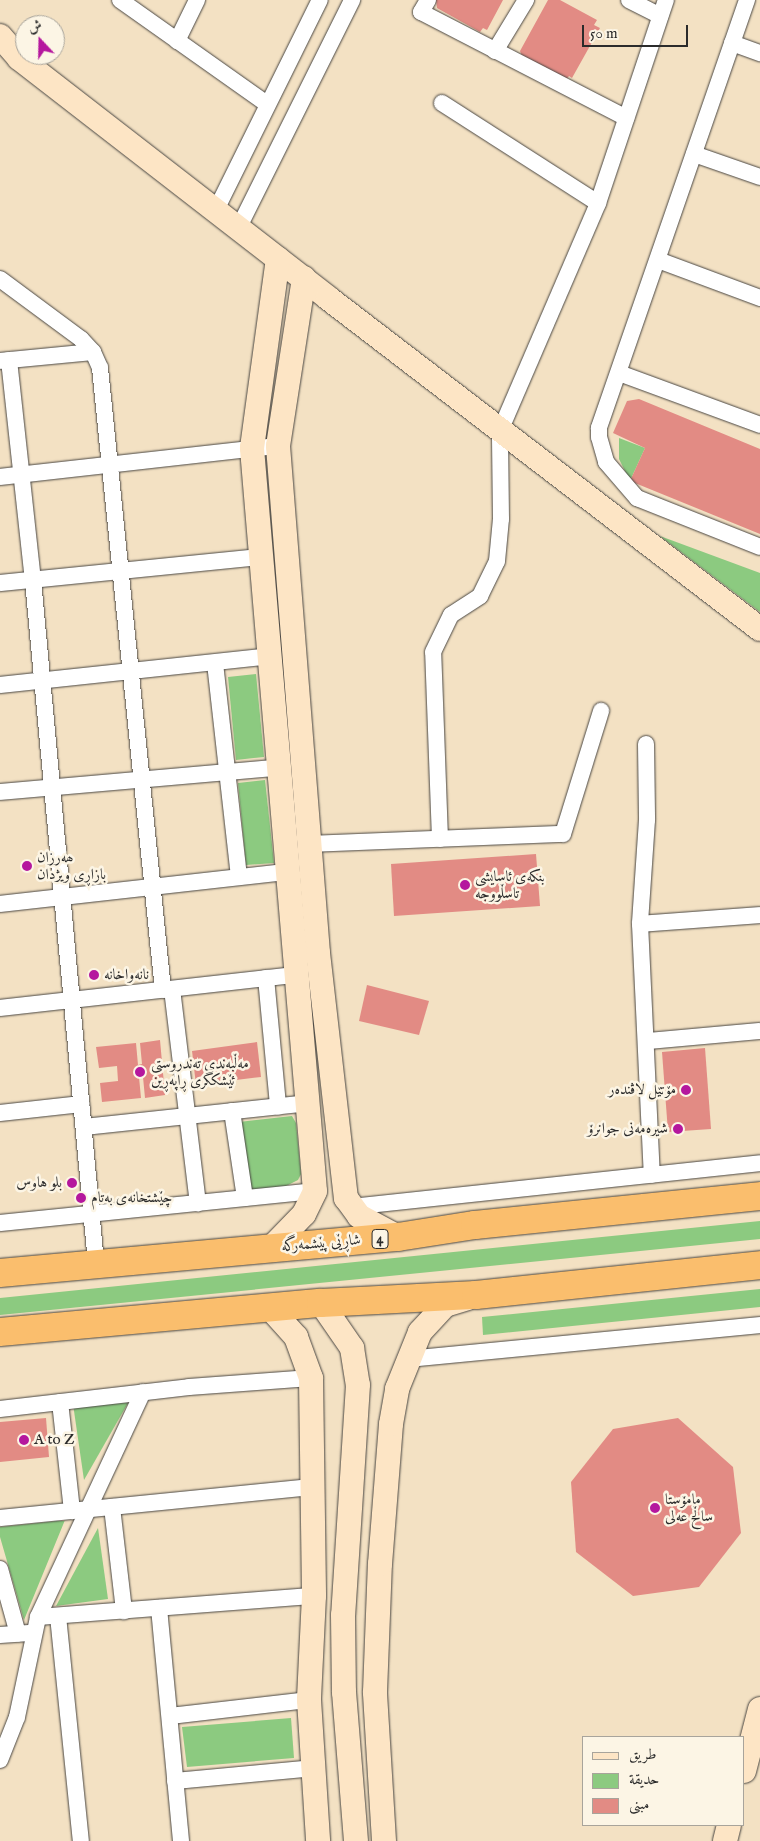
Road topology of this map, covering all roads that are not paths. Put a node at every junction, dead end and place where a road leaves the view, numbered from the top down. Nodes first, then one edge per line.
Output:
1 (120, 0) edge
2 (197, 0) edge
3 (320, 0) edge
4 (352, 0) edge
5 (428, 0) edge
6 (526, 0) edge
7 (629, 0) edge
8 (666, 0) edge
9 (747, 0) edge
10 (660, 16) junction
11 (0, 36) edge
12 (177, 41) junction
13 (732, 42) junction
14 (495, 51) junction
15 (760, 53) edge
16 (442, 103) dead end
17 (267, 104) junction
18 (626, 118) junction
19 (694, 154) junction
20 (760, 177) edge
21 (598, 203) junction
22 (216, 210) junction
23 (239, 227) junction
24 (278, 259) junction
25 (658, 260) junction
26 (304, 278) junction
27 (0, 279) edge
28 (760, 298) edge
29 (93, 352) junction
30 (4, 360) edge
31 (619, 373) junction
32 (760, 425) edge
33 (500, 431) junction
34 (278, 446) junction
35 (252, 448) junction
36 (111, 464) junction
37 (23, 474) junction
38 (0, 476) edge
39 (760, 547) edge
40 (262, 557) junction
41 (121, 569) junction
42 (33, 580) junction
43 (0, 583) edge
44 (760, 629) edge
45 (270, 656) junction
46 (215, 663) junction
47 (131, 670) junction
48 (42, 680) junction
49 (0, 685) edge
50 (601, 711) dead end
51 (646, 744) dead end
52 (277, 768) junction
53 (228, 773) junction
54 (142, 778) junction
55 (52, 787) junction
56 (0, 792) edge
57 (440, 839) junction
58 (310, 844) junction
59 (286, 872) junction
60 (239, 877) junction
61 (152, 887) junction
62 (63, 898) junction
63 (0, 904) edge
64 (760, 915) edge
65 (640, 924) junction
66 (296, 975) junction
67 (266, 978) junction
68 (167, 989) junction
69 (72, 1001) junction
70 (0, 1008) edge
71 (760, 1031) edge
72 (648, 1041) junction
73 (307, 1103) junction
74 (82, 1104) junction
75 (278, 1106) junction
76 (232, 1111) junction
77 (0, 1113) edge
78 (188, 1116) junction
79 (84, 1127) junction
80 (760, 1163) edge
81 (652, 1175) junction
82 (315, 1191) junction
83 (760, 1196) edge
84 (245, 1198) junction
85 (198, 1203) junction
86 (350, 1207) junction
87 (91, 1214) junction
88 (0, 1223) edge
89 (398, 1237) junction
90 (270, 1248) junction
91 (96, 1263) junction
92 (760, 1265) edge
93 (0, 1273) edge
94 (476, 1295) junction
95 (321, 1303) junction
96 (270, 1308) junction
97 (760, 1325) edge
98 (0, 1332) edge
99 (408, 1359) junction
100 (311, 1378) junction
101 (143, 1392) junction
102 (60, 1402) junction
103 (0, 1409) edge
104 (313, 1487) junction
105 (112, 1507) junction
106 (79, 1510) junction
107 (0, 1518) edge
108 (0, 1569) edge
109 (314, 1596) junction
110 (159, 1608) junction
111 (124, 1611) junction
112 (58, 1616) junction
113 (38, 1617) junction
114 (26, 1634) junction
115 (0, 1635) edge
116 (344, 1692) junction
117 (375, 1692) junction
118 (310, 1700) junction
119 (760, 1709) edge
120 (170, 1716) junction
121 (2, 1753) edge
122 (745, 1767) edge
123 (314, 1768) junction
124 (176, 1780) junction
125 (730, 1826) edge
126 (80, 1841) edge
127 (181, 1841) edge
128 (318, 1841) edge
129 (356, 1841) edge
130 (384, 1841) edge
131 (725, 1841) edge

1 - 12 street
2 - 12 street
3 - 17 street
4 - 23 street
5 - 14 street
6 - 14 street
7 - 10 street
8 - 10 street
9 - 13 street
10 - 18 street
11 - 22 main road
12 - 17 street
13 - 15 street
13 - 19 street
14 - 18 street
16 - 21 street
17 - 22 street
18 - 21 street
19 - 20 street
19 - 25 street
21 - 33 street
22 - 23 main road
23 - 24 main road
24 - 26 main road
24 - 35 main road
25 - 28 street
25 - 31 street
26 - 33 main road
26 - 34 main road
27 - 29 street
29 - 30 street
29 - 36 street
30 - 37 street
31 - 32 street
31 - 39 street
33 - 44 main road
33 - 57 street
34 - 35 street
34 - 58 main road
35 - 36 street
35 - 40 main road
36 - 37 street
36 - 41 street
37 - 38 street
37 - 42 street
40 - 41 street
40 - 45 main road
41 - 42 street
41 - 47 street
42 - 43 street
42 - 48 street
45 - 46 street
45 - 52 main road
46 - 47 street
46 - 53 street
47 - 48 street
47 - 54 street
48 - 49 street
48 - 55 street
50 - 57 street
51 - 65 street
52 - 53 street
52 - 59 main road
53 - 54 street
53 - 60 street
54 - 55 street
54 - 61 street
55 - 56 street
55 - 62 street
57 - 58 street
58 - 86 main road
59 - 60 street
59 - 66 main road
60 - 61 street
61 - 62 street
61 - 68 street
62 - 63 street
62 - 69 street
64 - 65 street
65 - 72 street
66 - 67 street
66 - 73 main road
67 - 68 street
67 - 75 street
68 - 69 street
68 - 78 street
69 - 70 street
69 - 74 street
71 - 72 street
72 - 81 street
73 - 75 street
73 - 82 main road
74 - 77 street
74 - 79 street
75 - 76 street
76 - 78 street
76 - 84 street
78 - 79 street
78 - 85 street
79 - 87 street
80 - 81 street
81 - 86 street
82 - 84 street
82 - 90 main road
83 - 89 highway, شاڕێی پێشمەرگە / 4
84 - 85 street
85 - 87 street
86 - 89 main road
87 - 88 street
87 - 91 street
89 - 90 highway, شاڕێی پێشمەرگە / 4
90 - 91 highway, شاڕێی پێشمەرگە / 4
91 - 93 highway, شاڕێی پێشمەرگە / 4
92 - 94 highway
94 - 95 highway
94 - 99 main road
95 - 96 highway
95 - 116 main road
96 - 98 highway
96 - 100 main road
97 - 99 street
99 - 117 main road
100 - 101 street
100 - 104 main road
101 - 102 street
101 - 106 street
102 - 103 street
102 - 106 street
104 - 105 street
104 - 109 main road
105 - 106 street
105 - 111 street
106 - 107 street
106 - 113 street
108 - 114 street
109 - 110 street
109 - 118 main road
110 - 111 street
110 - 120 street
111 - 112 street
112 - 113 street
112 - 126 street
113 - 114 street
114 - 115 street
114 - 121 street
116 - 117 main road
116 - 129 main road
117 - 130 main road
118 - 120 street
118 - 123 main road
119 - 122 main road
120 - 124 street
123 - 124 street
123 - 128 main road
124 - 127 street
125 - 131 main road

